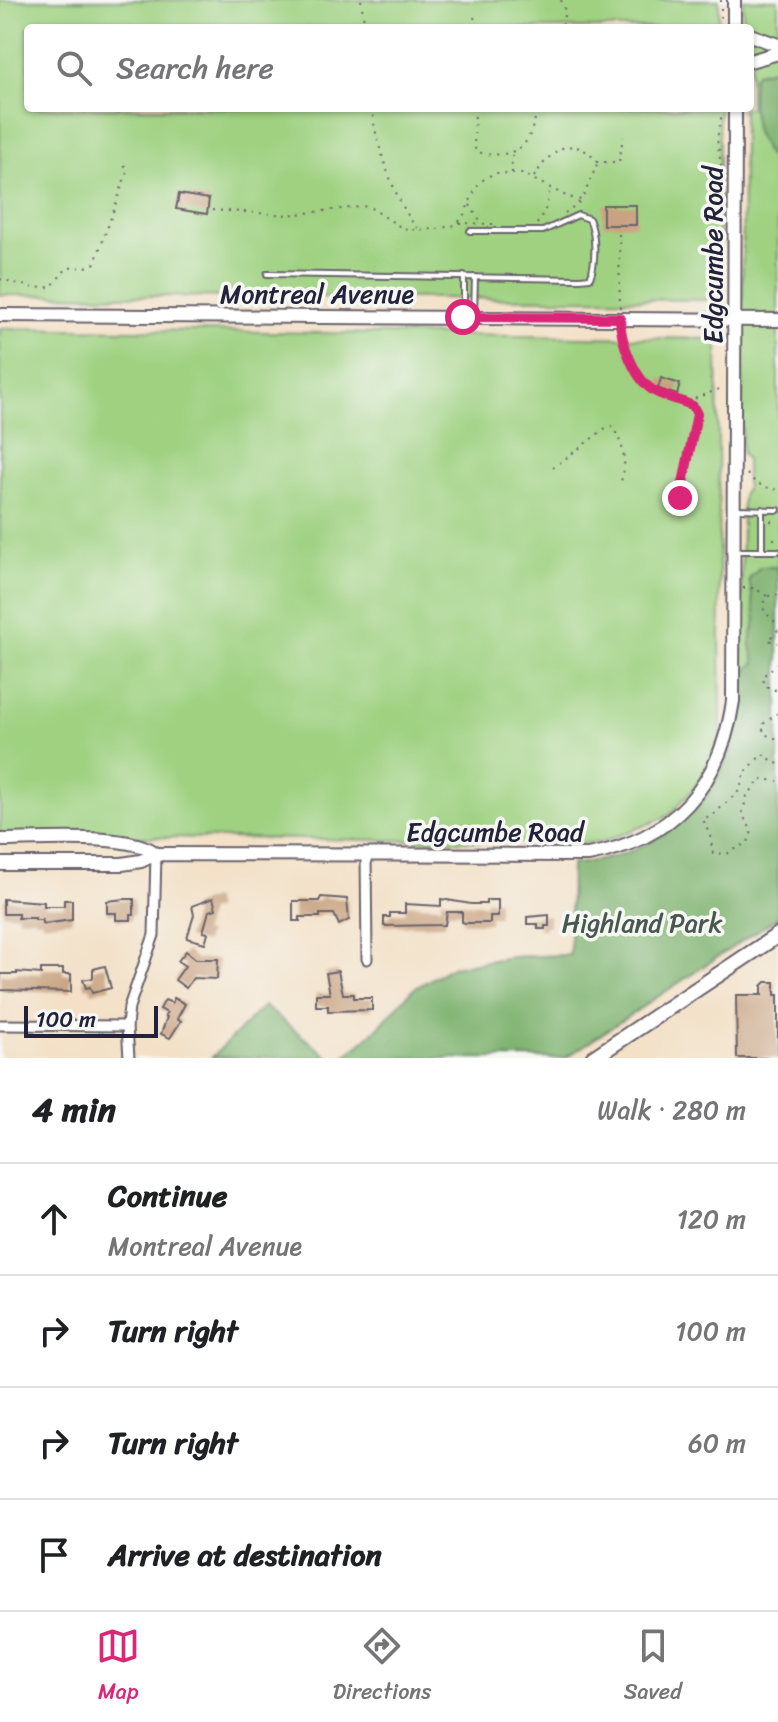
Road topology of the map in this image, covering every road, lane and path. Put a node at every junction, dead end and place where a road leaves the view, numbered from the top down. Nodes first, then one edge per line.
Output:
1 (361, 0) edge
2 (561, 0) edge
3 (721, 0) edge
4 (734, 0) edge
5 (474, 17) dead end
6 (364, 24) edge
7 (477, 24) edge
8 (563, 24) edge
9 (721, 24) edge
10 (734, 24) edge
11 (754, 36) edge
12 (778, 45) edge
13 (778, 53) edge
14 (754, 60) edge
15 (373, 112) edge
16 (475, 112) edge
17 (536, 112) edge
18 (722, 112) edge
19 (735, 112) edge
20 (623, 137) dead end
21 (512, 153) junction
22 (598, 162) junction
23 (124, 164) dead end
24 (512, 174) junction
25 (534, 178) junction
26 (550, 188) junction
27 (582, 200) junction
28 (470, 203) junction
29 (212, 210) dead end
30 (557, 219) dead end
31 (458, 223) junction
32 (548, 223) dead end
33 (482, 224) junction
34 (496, 224) dead end
35 (419, 230) junction
36 (470, 231) dead end
37 (619, 234) dead end
38 (267, 274) dead end
39 (464, 276) junction
40 (475, 277) junction
41 (0, 279) edge
42 (717, 302) dead end
43 (0, 315) edge
44 (469, 317) junction
45 (620, 318) junction
46 (735, 319) junction
47 (778, 320) edge
48 (723, 388) dead end
49 (690, 405) junction
50 (553, 468) dead end
51 (747, 474) dead end
52 (621, 481) dead end
53 (778, 490) edge
54 (680, 498) dead end
55 (734, 509) junction
56 (762, 509) junction
57 (778, 510) edge
58 (770, 521) dead end
59 (778, 522) edge
60 (773, 539) dead end
61 (778, 539) edge
62 (762, 550) junction
63 (734, 551) junction
64 (778, 551) edge
65 (734, 589) junction
66 (778, 595) edge
67 (768, 596) junction
68 (778, 625) edge
69 (778, 630) edge
70 (778, 643) edge
71 (778, 663) edge
72 (778, 689) edge
73 (778, 713) edge
74 (778, 739) edge
75 (778, 764) edge
76 (778, 781) edge
77 (0, 840) edge
78 (156, 854) junction
79 (366, 854) junction
80 (0, 864) edge
81 (778, 935) edge
82 (367, 959) dead end
83 (0, 1025) edge
84 (127, 1026) junction
85 (129, 1058) edge
86 (593, 1058) edge

1 - 6 path
2 - 8 path
3 - 9 path
4 - 10 street
5 - 7 path
11 - 12 street
13 - 14 street
15 - 35 path
16 - 21 path
17 - 21 path
18 - 42 path
19 - 46 street, Edgcumbe Road
20 - 22 path
21 - 24 path
22 - 25 path
22 - 27 path
23 - 41 path
24 - 25 path
24 - 28 path
25 - 26 path
26 - 27 path
26 - 32 path
27 - 30 path
28 - 31 path
28 - 33 path
29 - 35 path
31 - 33 path
31 - 35 path
33 - 34 path
36 - 40 lane
37 - 45 path
38 - 39 lane
39 - 40 lane
39 - 44 lane
40 - 44 lane
43 - 44 street, Montreal Avenue
44 - 45 street, Montreal Avenue
45 - 46 street, Montreal Avenue
45 - 49 path
46 - 47 street, Montreal Avenue
46 - 55 street, Edgcumbe Road
48 - 49 path
49 - 54 path
50 - 52 path
51 - 53 path
55 - 56 lane
55 - 63 street, Edgcumbe Road
56 - 57 lane
56 - 62 lane
58 - 59 path
60 - 61 path
62 - 63 lane
62 - 64 lane
63 - 65 street, Edgcumbe Road
65 - 67 path
65 - 79 street, Edgcumbe Road
66 - 67 path
67 - 68 path
69 - 70 path
71 - 72 path
73 - 74 path
75 - 76 path
77 - 78 street, Edgcumbe Road
78 - 79 street, Edgcumbe Road
78 - 80 street, Edgcumbe Road
78 - 84 street
79 - 82 street
81 - 86 main road
83 - 84 street
84 - 85 street

